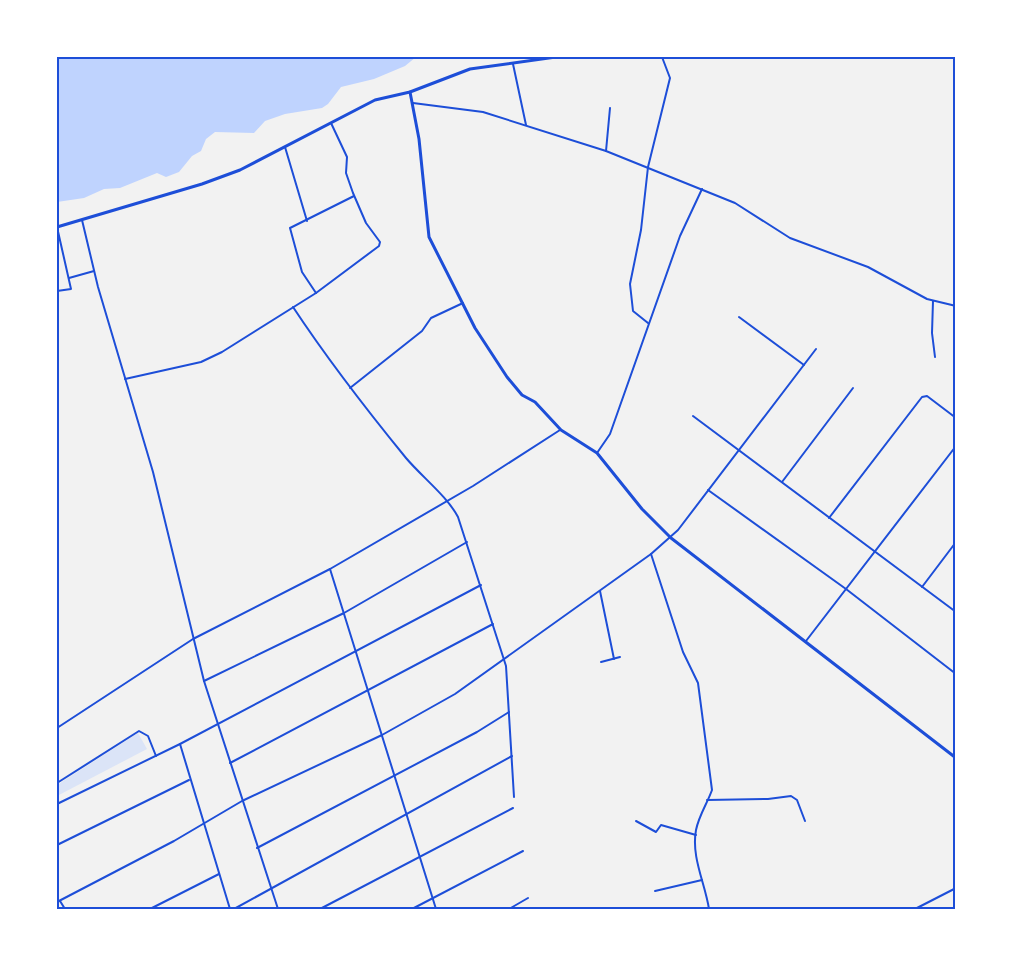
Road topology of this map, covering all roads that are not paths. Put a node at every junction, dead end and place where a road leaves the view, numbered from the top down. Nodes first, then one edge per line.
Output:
1 (556, 57) edge
2 (662, 57) edge
3 (513, 62) junction
4 (410, 92) junction
5 (413, 103) junction
6 (610, 108) dead end
7 (331, 123) junction
8 (526, 125) junction
9 (285, 147) junction
10 (606, 151) junction
11 (648, 166) junction
12 (702, 189) junction
13 (354, 196) junction
14 (82, 220) junction
15 (307, 220) junction
16 (57, 227) edge
17 (94, 271) junction
18 (69, 279) junction
19 (57, 291) edge
20 (316, 293) junction
21 (933, 301) junction
22 (463, 303) junction
23 (956, 306) edge
24 (293, 307) junction
25 (739, 317) dead end
26 (648, 323) junction
27 (816, 349) dead end
28 (935, 357) dead end
29 (804, 365) junction
30 (125, 379) junction
31 (350, 388) junction
32 (853, 388) dead end
33 (693, 416) dead end
34 (956, 418) edge
35 (561, 430) junction
36 (956, 446) edge
37 (739, 450) junction
38 (597, 453) junction
39 (783, 482) junction
40 (708, 490) junction
41 (448, 501) junction
42 (829, 518) junction
43 (670, 538) junction
44 (467, 542) junction
45 (956, 542) edge
46 (875, 552) junction
47 (651, 555) junction
48 (330, 569) junction
49 (481, 585) junction
50 (921, 587) junction
51 (846, 589) junction
52 (600, 591) junction
53 (956, 612) edge
54 (344, 613) junction
55 (493, 624) junction
56 (194, 639) junction
57 (805, 642) junction
58 (356, 651) junction
59 (620, 657) dead end
60 (504, 658) junction
61 (614, 659) junction
62 (601, 662) dead end
63 (956, 674) edge
64 (204, 681) junction
65 (368, 690) junction
66 (509, 712) junction
67 (218, 723) junction
68 (57, 728) edge
69 (382, 735) junction
70 (180, 744) junction
71 (156, 756) junction
72 (512, 756) junction
73 (956, 758) edge
74 (230, 764) junction
75 (394, 775) junction
76 (189, 780) junction
77 (57, 783) edge
78 (514, 797) dead end
79 (707, 800) junction
80 (242, 801) junction
81 (57, 804) edge
82 (513, 808) dead end
83 (406, 814) junction
84 (636, 820) dead end
85 (805, 821) dead end
86 (204, 824) junction
87 (696, 835) junction
88 (57, 845) edge
89 (257, 849) junction
90 (523, 850) dead end
91 (420, 859) junction
92 (219, 874) junction
93 (702, 880) junction
94 (956, 888) edge
95 (272, 890) junction
96 (655, 891) dead end
97 (432, 898) junction
98 (528, 898) dead end
99 (59, 901) edge
100 (64, 909) edge
101 (150, 909) edge
102 (232, 909) edge
103 (279, 909) edge
104 (320, 909) edge
105 (412, 909) edge
106 (436, 909) edge
107 (509, 909) edge
108 (709, 909) edge
109 (915, 909) edge

1 - 3 main road
2 - 11 street
3 - 4 main road
3 - 8 street
4 - 5 main road
4 - 7 main road
5 - 8 street
5 - 22 main road
6 - 10 street
7 - 9 main road
7 - 13 street
8 - 10 street
9 - 14 main road
9 - 15 street
10 - 11 street
11 - 12 street
11 - 26 street
12 - 21 street
12 - 26 street
13 - 15 street
13 - 20 street
14 - 16 main road
14 - 17 street
15 - 20 street
16 - 18 street
17 - 18 street
17 - 30 street
18 - 19 street
20 - 24 street
21 - 23 street
21 - 28 street
22 - 31 street
22 - 35 main road
24 - 30 street
24 - 31 street
25 - 29 street
26 - 38 street
27 - 29 street
29 - 37 street
30 - 56 street
31 - 41 street
32 - 39 street
33 - 37 street
34 - 42 street
35 - 38 main road
35 - 41 street
36 - 46 street
37 - 39 street
37 - 40 street
38 - 43 main road
39 - 42 street
40 - 43 street
40 - 51 street
41 - 44 street
41 - 48 street
42 - 46 street
43 - 47 street
43 - 57 main road
44 - 49 street
44 - 54 street
45 - 50 street
46 - 50 street
46 - 51 street
47 - 52 street
47 - 79 street
48 - 54 street
48 - 56 street
49 - 55 street
49 - 58 street
50 - 53 street
51 - 57 street
51 - 63 street
52 - 60 street
52 - 61 street
54 - 58 street
54 - 64 street
55 - 60 street
55 - 65 street
56 - 64 street
56 - 68 street
57 - 73 main road
58 - 65 street
58 - 67 street
59 - 61 street
60 - 66 street
60 - 69 street
61 - 62 street
64 - 67 street
65 - 69 street
65 - 74 street
66 - 72 street
66 - 75 street
67 - 70 street
67 - 74 street
69 - 75 street
69 - 80 street
70 - 71 street
70 - 76 street
71 - 77 street
71 - 81 street
72 - 78 street
72 - 83 street
74 - 80 street
75 - 83 street
75 - 89 street
76 - 86 street
76 - 88 street
79 - 85 street
79 - 87 street
80 - 86 street
80 - 89 street
82 - 91 street
83 - 91 street
83 - 95 street
84 - 87 street
86 - 92 street
86 - 99 street
87 - 93 street
89 - 95 street
90 - 97 street
91 - 97 street
91 - 104 street
92 - 101 street
92 - 102 street
93 - 96 street
93 - 108 street
94 - 109 street
95 - 102 street
95 - 103 street
97 - 105 street
97 - 106 street
98 - 107 street
99 - 100 street

